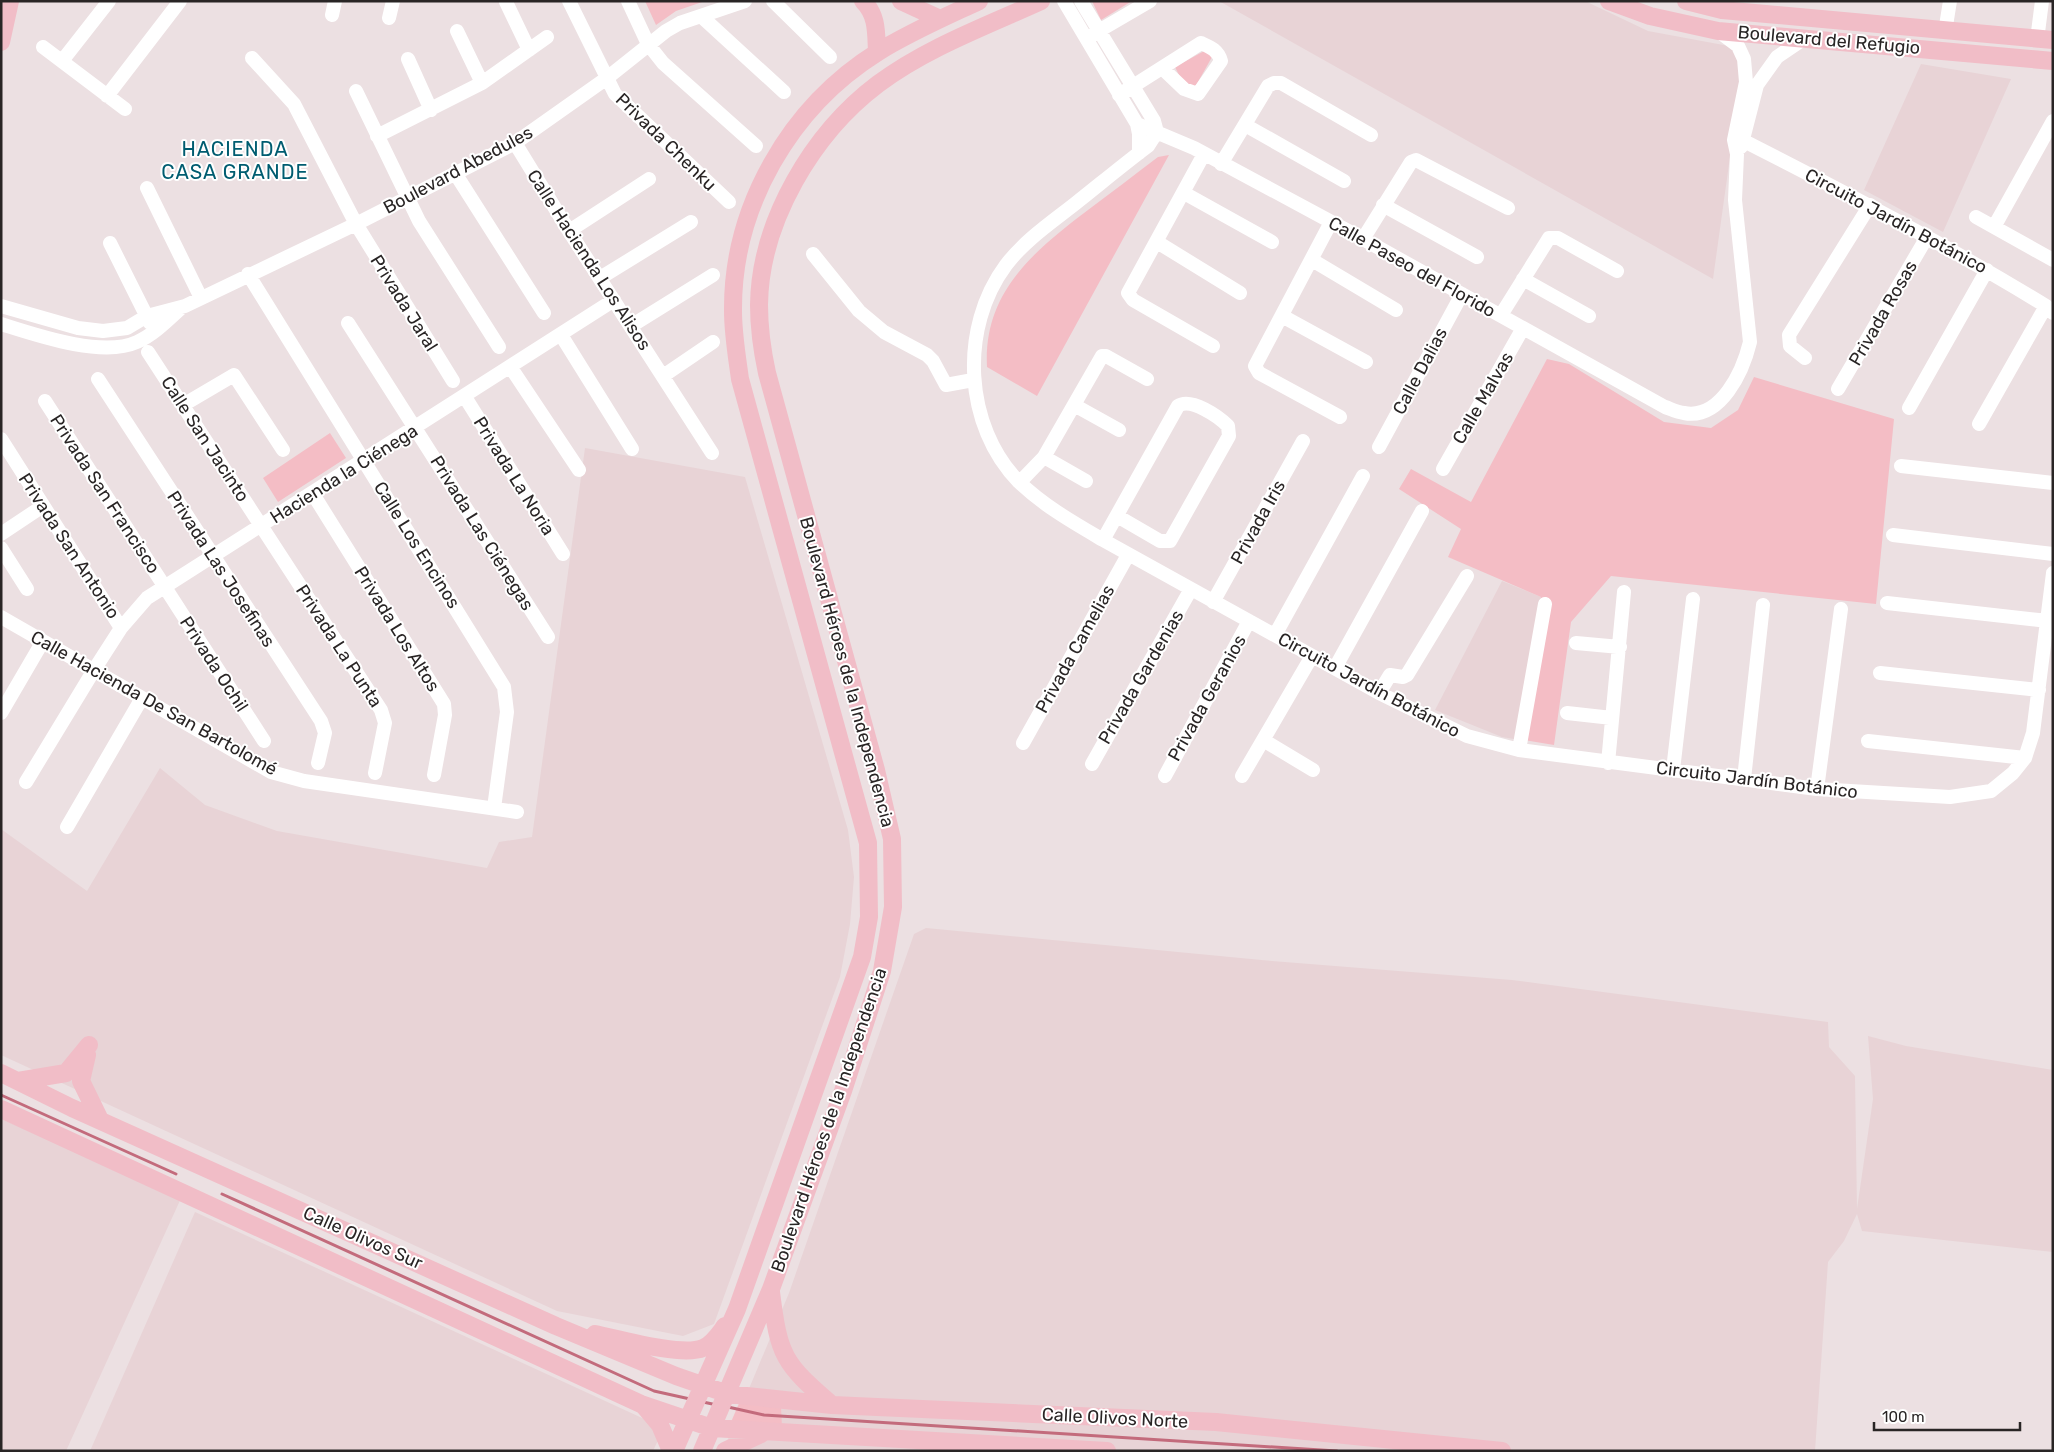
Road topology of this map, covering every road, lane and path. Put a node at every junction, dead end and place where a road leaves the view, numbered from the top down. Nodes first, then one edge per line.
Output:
1 (10, 1) edge
2 (109, 1) edge
3 (180, 1) edge
4 (392, 1) edge
5 (569, 1) edge
6 (628, 1) edge
7 (745, 1) edge
8 (773, 1) edge
9 (863, 1) edge
10 (979, 1) edge
11 (1040, 1) edge
12 (1064, 1) edge
13 (1081, 1) edge
14 (1150, 1) edge
15 (1609, 1) edge
16 (1686, 1) edge
17 (1950, 1) edge
18 (2042, 1) edge
19 (506, 2) edge
20 (903, 2) edge
21 (701, 16) junction
22 (389, 18) dead end
23 (940, 19) junction
24 (1718, 30) junction
25 (458, 31) dead end
26 (1098, 32) junction
27 (1945, 32) junction
28 (547, 37) dead end
29 (1806, 38) junction
30 (1085, 39) junction
31 (2045, 40) edge
32 (1, 42) edge
33 (648, 44) junction
34 (43, 47) dead end
35 (529, 50) junction
36 (877, 53) junction
37 (830, 57) dead end
38 (252, 58) dead end
39 (408, 59) dead end
40 (62, 61) junction
41 (2048, 63) edge
42 (1162, 68) dead end
43 (607, 78) junction
44 (482, 83) junction
45 (1751, 83) junction
46 (1132, 86) junction
47 (356, 91) dead end
48 (784, 92) dead end
49 (1119, 95) junction
50 (107, 96) junction
51 (125, 109) dead end
52 (430, 110) junction
53 (2053, 122) edge
54 (1137, 124) junction
55 (1245, 125) junction
56 (1157, 132) junction
57 (1371, 135) dead end
58 (377, 136) junction
59 (1739, 140) junction
60 (515, 143) junction
61 (756, 146) dead end
62 (1139, 153) junction
63 (1204, 154) junction
64 (1222, 164) junction
65 (456, 173) junction
66 (649, 179) dead end
67 (1344, 181) dead end
68 (147, 188) dead end
69 (1184, 193) junction
70 (408, 197) junction
71 (729, 202) dead end
72 (1383, 205) junction
73 (1870, 205) junction
74 (1508, 208) dead end
75 (1976, 217) dead end
76 (691, 222) dead end
77 (1331, 222) junction
78 (356, 224) junction
79 (1994, 227) junction
80 (569, 231) junction
81 (1927, 237) junction
82 (1363, 239) junction
83 (1157, 242) junction
84 (1272, 242) dead end
85 (110, 243) dead end
86 (813, 254) dead end
87 (1477, 257) dead end
88 (2052, 258) edge
89 (1312, 260) junction
90 (1987, 270) junction
91 (1617, 271) dead end
92 (248, 274) junction
93 (713, 275) dead end
94 (600, 278) junction
95 (1523, 279) junction
96 (1240, 293) dead end
97 (1462, 294) junction
98 (201, 298) junction
99 (614, 300) junction
100 (1, 306) edge
101 (185, 306) junction
102 (1396, 310) dead end
103 (2049, 310) edge
104 (544, 313) dead end
105 (1501, 315) junction
106 (147, 316) junction
107 (1282, 316) junction
108 (1589, 316) dead end
109 (348, 323) dead end
110 (1, 324) edge
111 (631, 326) junction
112 (1523, 328) junction
113 (155, 331) junction
114 (561, 336) junction
115 (713, 342) dead end
116 (1213, 346) dead end
117 (499, 347) dead end
118 (148, 352) dead end
119 (1804, 358) dead end
120 (1366, 362) dead end
121 (511, 368) junction
122 (663, 376) junction
123 (98, 379) dead end
124 (1147, 379) dead end
125 (973, 380) junction
126 (453, 381) dead end
127 (1838, 389) dead end
128 (465, 397) junction
129 (45, 401) dead end
130 (183, 405) junction
131 (1074, 405) junction
132 (1909, 408) dead end
133 (1340, 418) dead end
134 (1979, 424) dead end
135 (416, 429) junction
136 (1119, 430) dead end
137 (1, 439) edge
138 (1303, 441) dead end
139 (1379, 447) dead end
140 (632, 449) dead end
141 (283, 450) dead end
142 (712, 453) dead end
143 (1044, 457) junction
144 (364, 461) junction
145 (1901, 466) dead end
146 (1443, 469) dead end
147 (579, 470) dead end
148 (1363, 476) dead end
149 (1086, 481) dead end
150 (1020, 482) junction
151 (2053, 483) edge
152 (313, 494) junction
153 (43, 506) junction
154 (1422, 511) dead end
155 (1117, 516) junction
156 (261, 527) junction
157 (1, 534) edge
158 (1893, 535) dead end
159 (1103, 540) junction
160 (1, 548) edge
161 (563, 554) dead end
162 (2053, 554) edge
163 (1128, 555) junction
164 (212, 557) junction
165 (2053, 573) edge
166 (1467, 576) dead end
167 (164, 587) junction
168 (27, 589) dead end
169 (1190, 590) junction
170 (1624, 592) dead end
171 (1693, 599) dead end
172 (1213, 602) junction
173 (1887, 603) dead end
174 (1545, 604) dead end
175 (1763, 604) dead end
176 (1841, 609) dead end
177 (1, 617) edge
178 (1249, 621) junction
179 (2048, 621) junction
180 (121, 628) junction
181 (1275, 635) junction
182 (548, 637) dead end
183 (43, 641) junction
184 (1576, 643) dead end
185 (1620, 647) junction
186 (1312, 656) junction
187 (1335, 668) junction
188 (94, 670) junction
189 (1880, 673) dead end
190 (2039, 690) junction
191 (1378, 693) junction
192 (142, 698) junction
193 (1, 713) edge
194 (1567, 713) dead end
195 (1612, 718) junction
196 (1263, 740) junction
197 (264, 741) dead end
198 (1868, 741) dead end
199 (1023, 743) dead end
200 (1519, 750) junction
201 (2025, 758) junction
202 (318, 763) dead end
203 (1608, 763) junction
204 (1092, 764) dead end
205 (1313, 770) dead end
206 (1673, 770) junction
207 (374, 773) dead end
208 (434, 775) dead end
209 (1165, 776) dead end
210 (1242, 776) dead end
211 (1744, 779) junction
212 (26, 782) dead end
213 (1817, 789) junction
214 (854, 794) junction
215 (494, 808) junction
216 (517, 812) dead end
217 (67, 827) dead end
218 (892, 839) junction
219 (1, 1073) edge
220 (18, 1081) junction
221 (1, 1109) edge
222 (100, 1120) junction
223 (771, 1289) junction
224 (737, 1309) junction
225 (556, 1326) junction
226 (704, 1386) junction
227 (728, 1394) junction
228 (642, 1404) junction
229 (832, 1405) junction
230 (687, 1421) junction
231 (712, 1428) junction
232 (766, 1433) junction
233 (673, 1451) edge
234 (702, 1451) edge
235 (725, 1451) edge
236 (1107, 1451) edge
237 (1502, 1451) edge

1 - 32 main road
2 - 40 street
3 - 50 street
4 - 22 street
5 - 43 street, Privada Chenku
6 - 33 street
7 - 21 street, Boulevard Abedules
8 - 37 street
9 - 36 main road
10 - 23 main road, Boulevard Héroes de la Independencia
11 - 218 main road, Boulevard Héroes de la Independencia
12 - 30 street
13 - 26 street
14 - 26 street
15 - 24 main road, Boulevard del Refugio
16 - 27 main road, Boulevard del Refugio
17 - 27 street
18 - 31 street
19 - 35 street
20 - 23 main road
21 - 33 street, Boulevard Abedules
21 - 48 street
23 - 36 main road, Boulevard Héroes de la Independencia
24 - 29 main road, Boulevard del Refugio
24 - 45 street
25 - 44 street
26 - 30 street
26 - 46 street
27 - 31 main road, Boulevard del Refugio
28 - 35 street
29 - 41 main road, Boulevard del Refugio
29 - 45 street
30 - 49 street
33 - 43 street, Boulevard Abedules
33 - 61 street
34 - 40 street
35 - 44 street
36 - 214 main road, Boulevard Héroes de la Independencia
38 - 78 street, Privada Jaral
39 - 52 street
40 - 50 street
42 - 46 street
43 - 60 street, Boulevard Abedules
43 - 71 street, Privada Chenku
44 - 52 street
45 - 59 street
46 - 49 street
46 - 56 street
47 - 58 street
49 - 54 street
50 - 51 street
52 - 58 street
53 - 79 street
54 - 56 street, Calle Paseo del Florido
54 - 62 street
55 - 57 street
55 - 64 street
55 - 67 street
56 - 62 street, Circuito Jardín Botánico
56 - 63 street, Calle Paseo del Florido
58 - 70 street
59 - 73 street, Circuito Jardín Botánico
59 - 112 street, Calle Paseo del Florido
60 - 65 street, Boulevard Abedules
60 - 80 street, Calle Hacienda Los Alisos
62 - 125 street, Circuito Jardín Botánico
63 - 64 street, Calle Paseo del Florido
63 - 69 street
64 - 77 street, Calle Paseo del Florido
65 - 70 street, Boulevard Abedules
65 - 104 street
66 - 80 street
68 - 98 street
69 - 83 street
69 - 84 street
70 - 78 street, Boulevard Abedules
70 - 117 street
72 - 74 street
72 - 82 street
72 - 87 street
73 - 81 street, Circuito Jardín Botánico
73 - 119 street
75 - 79 street
76 - 94 street
77 - 82 street, Calle Paseo del Florido
77 - 89 street
78 - 92 street, Boulevard Abedules
78 - 126 street, Privada Jaral
79 - 88 street
80 - 94 street, Calle Hacienda Los Alisos
81 - 90 street, Circuito Jardín Botánico
81 - 127 street, Privada Rosas
82 - 97 street, Calle Paseo del Florido
83 - 96 street
83 - 116 street
85 - 106 street
86 - 125 street
89 - 102 street
89 - 107 street
90 - 103 street, Circuito Jardín Botánico
90 - 132 street
91 - 95 street
92 - 98 street, Boulevard Abedules
92 - 144 street, Calle Los Encinos
93 - 111 street
94 - 99 street, Calle Hacienda Los Alisos
95 - 105 street
95 - 108 street
97 - 105 street, Calle Paseo del Florido
97 - 139 street, Calle Dalias
98 - 101 street, Boulevard Abedules
99 - 111 street, Calle Hacienda Los Alisos
99 - 114 street, Hacienda la Ciénega
100 - 106 street, Boulevard Abedules
101 - 106 street, Boulevard Abedules
101 - 113 street, Boulevard Abedules
103 - 134 street
105 - 112 street, Calle Paseo del Florido
106 - 113 street
107 - 120 street
107 - 133 street
109 - 135 street, Privada Las Ciénegas
110 - 113 street, Boulevard Abedules
111 - 122 street, Calle Hacienda Los Alisos
112 - 146 street, Calle Malvas
114 - 121 street, Hacienda la Ciénega
114 - 140 street
115 - 122 street
118 - 130 street, Calle San Jacinto
121 - 128 street, Hacienda la Ciénega
121 - 147 street
122 - 142 street, Calle Hacienda Los Alisos
123 - 164 street, Privada Las Josefinas
124 - 131 street
125 - 150 street, Circuito Jardín Botánico
128 - 135 street, Hacienda la Ciénega
128 - 161 street, Privada La Noria
129 - 167 street, Privada San Francisco
130 - 141 street
130 - 156 street, Calle San Jacinto
131 - 136 street
131 - 143 street
135 - 144 street, Hacienda la Ciénega
135 - 182 street, Privada Las Ciénegas
137 - 153 street, Privada San Antonio
138 - 172 street, Privada Iris
143 - 149 street
143 - 150 street
144 - 152 street, Hacienda la Ciénega
144 - 215 street, Calle Los Encinos
145 - 151 street
148 - 181 street
150 - 159 street, Circuito Jardín Botánico
152 - 156 street, Hacienda la Ciénega
152 - 208 street, Privada Los Altos
153 - 157 street
153 - 180 street, Privada San Antonio
154 - 187 street
155 - 155 street
155 - 159 street
156 - 164 street, Hacienda la Ciénega
156 - 207 street, Privada La Punta
158 - 162 street
159 - 163 street, Circuito Jardín Botánico
160 - 168 street
163 - 169 street, Circuito Jardín Botánico
163 - 199 street, Privada Camelias
164 - 167 street, Hacienda la Ciénega
164 - 202 street, Privada Las Josefinas
165 - 179 street, Circuito Jardín Botánico
166 - 191 street
167 - 180 street, Hacienda la Ciénega
167 - 197 street, Privada Ochil
169 - 172 street, Circuito Jardín Botánico
169 - 204 street, Privada Gardenias
170 - 185 street
171 - 206 street
172 - 178 street, Circuito Jardín Botánico
173 - 179 street
174 - 200 street
175 - 211 street
176 - 213 street
177 - 183 street, Calle Hacienda De San Bartolomé
178 - 181 street, Circuito Jardín Botánico
178 - 209 street, Privada Geranios
179 - 190 street, Circuito Jardín Botánico
180 - 188 street, Hacienda la Ciénega
181 - 186 street, Circuito Jardín Botánico
183 - 188 street, Calle Hacienda De San Bartolomé
183 - 193 street
184 - 185 street
185 - 195 street
186 - 187 street, Circuito Jardín Botánico
186 - 196 street
187 - 191 street, Circuito Jardín Botánico
188 - 192 street, Calle Hacienda De San Bartolomé
188 - 212 street, Hacienda la Ciénega
189 - 190 street
190 - 201 street, Circuito Jardín Botánico
191 - 200 street, Circuito Jardín Botánico
192 - 215 street, Calle Hacienda De San Bartolomé
192 - 217 street
194 - 195 street
195 - 203 street
196 - 205 street
196 - 210 street
198 - 201 street
200 - 203 street, Circuito Jardín Botánico
201 - 213 street, Circuito Jardín Botánico
203 - 206 street, Circuito Jardín Botánico
206 - 211 street, Circuito Jardín Botánico
211 - 213 street, Circuito Jardín Botánico
214 - 218 main road
214 - 224 main road, Boulevard Héroes de la Independencia
215 - 216 street, Calle Hacienda De San Bartolomé
218 - 223 main road, Boulevard Héroes de la Independencia
219 - 220 main road, Calle Olivos Sur
220 - 222 main road, Calle Olivos Sur
220 - 222 main road
221 - 228 main road, Calle Olivos Sur
222 - 225 main road, Calle Olivos Sur
223 - 227 main road, Boulevard Héroes de la Independencia
223 - 229 main road
224 - 225 main road
224 - 226 main road, Boulevard Héroes de la Independencia
225 - 226 main road, Calle Olivos Sur
226 - 227 main road, Calle Olivos Sur
226 - 230 main road, Boulevard Héroes de la Independencia
227 - 229 main road, Calle Olivos Norte
227 - 231 main road, Boulevard Héroes de la Independencia
228 - 230 main road, Calle Olivos Sur
228 - 233 main road
229 - 237 main road, Calle Olivos Norte
230 - 231 main road, Calle Olivos Sur
230 - 233 main road, Boulevard Héroes de la Independencia
231 - 232 main road, Calle Olivos Norte
231 - 234 main road, Boulevard Héroes de la Independencia
232 - 235 main road
232 - 236 main road, Calle Olivos Norte

